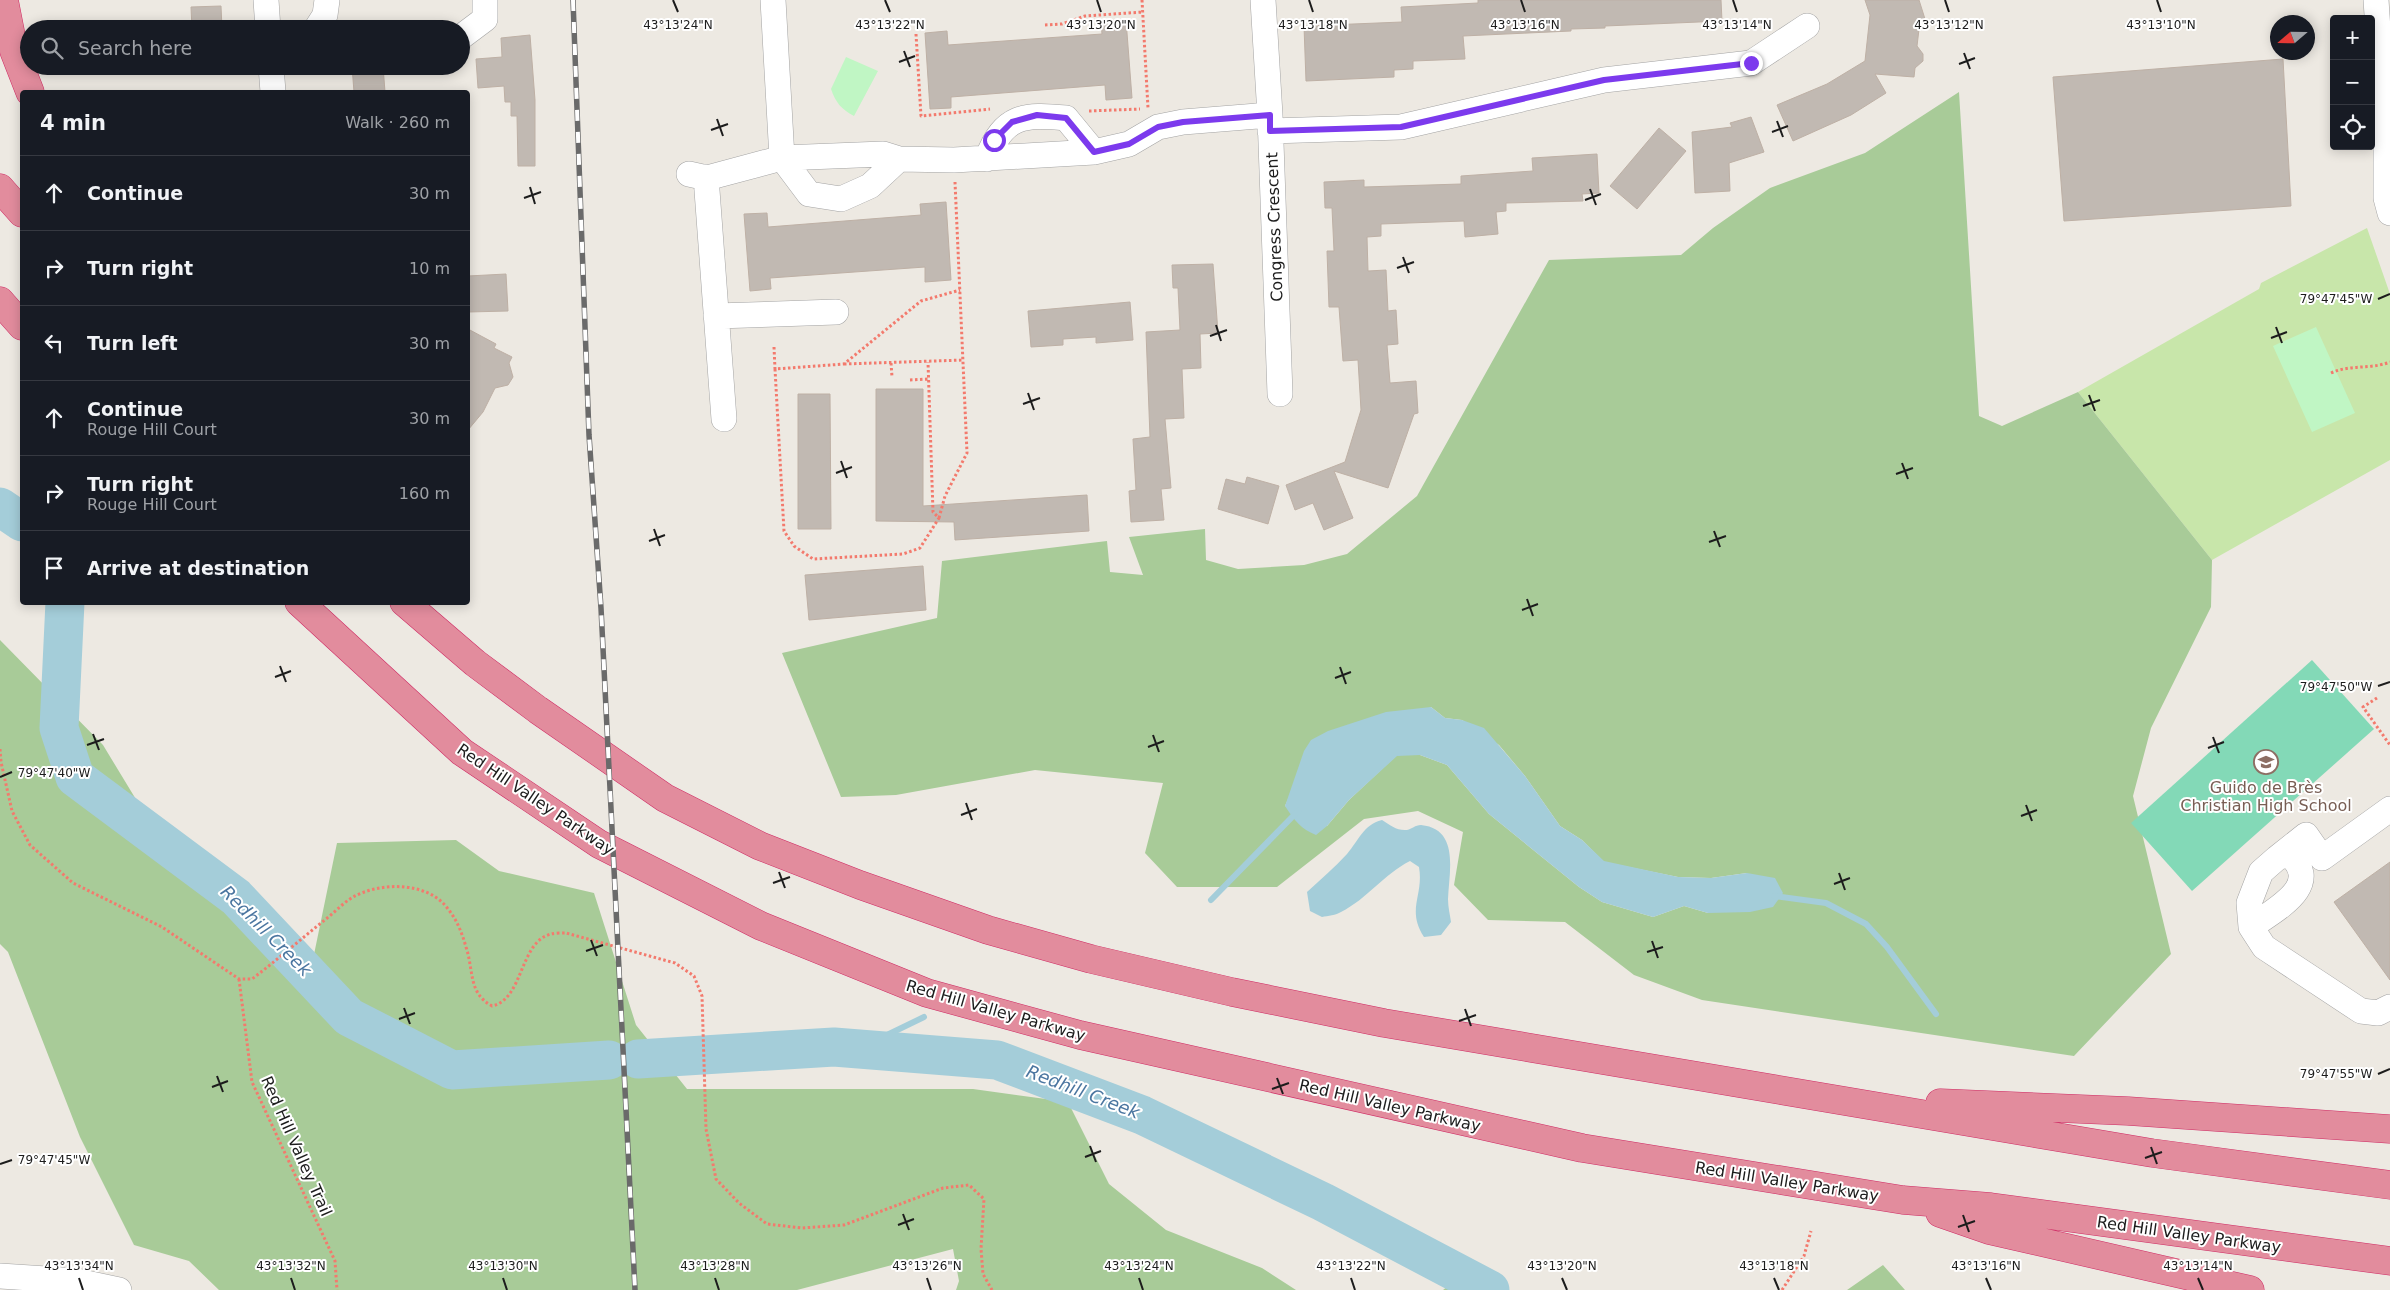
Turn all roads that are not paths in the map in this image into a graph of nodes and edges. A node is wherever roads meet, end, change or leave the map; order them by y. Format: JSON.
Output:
{"nodes":[{"id":1,"x":4,"y":0,"type":"edge"},
{"id":2,"x":266,"y":0,"type":"edge"},
{"id":3,"x":327,"y":0,"type":"edge"},
{"id":4,"x":485,"y":0,"type":"edge"},
{"id":5,"x":773,"y":0,"type":"edge"},
{"id":6,"x":1263,"y":0,"type":"edge"},
{"id":7,"x":2376,"y":0,"type":"edge"},
{"id":8,"x":267,"y":20,"type":"edge"},
{"id":9,"x":322,"y":20,"type":"edge"},
{"id":10,"x":1807,"y":26,"type":"dead end"},
{"id":11,"x":470,"y":30,"type":"edge"},
{"id":12,"x":20,"y":66,"type":"edge"},
{"id":13,"x":23,"y":75,"type":"edge"},
{"id":14,"x":272,"y":75,"type":"edge"},
{"id":15,"x":29,"y":90,"type":"edge"},
{"id":16,"x":273,"y":90,"type":"edge"},
{"id":17,"x":1270,"y":123,"type":"junction"},
{"id":18,"x":1094,"y":152,"type":"junction"},
{"id":19,"x":782,"y":158,"type":"junction"},
{"id":20,"x":899,"y":159,"type":"junction"},
{"id":21,"x":987,"y":159,"type":"junction"},
{"id":22,"x":0,"y":188,"type":"edge"},
{"id":23,"x":20,"y":211,"type":"edge"},
{"id":24,"x":2390,"y":212,"type":"edge"},
{"id":25,"x":0,"y":301,"type":"edge"},
{"id":26,"x":836,"y":312,"type":"dead end"},
{"id":27,"x":716,"y":316,"type":"junction"},
{"id":28,"x":20,"y":324,"type":"edge"},
{"id":29,"x":1280,"y":394,"type":"dead end"},
{"id":30,"x":724,"y":420,"type":"dead end"},
{"id":31,"x":303,"y":605,"type":"edge"},
{"id":32,"x":407,"y":605,"type":"edge"},
{"id":33,"x":2390,"y":809,"type":"edge"},
{"id":34,"x":2278,"y":858,"type":"junction"},
{"id":35,"x":2251,"y":927,"type":"junction"},
{"id":36,"x":2390,"y":1007,"type":"edge"},
{"id":37,"x":1822,"y":1099,"type":"junction"},
{"id":38,"x":2390,"y":1129,"type":"edge"},
{"id":39,"x":2390,"y":1185,"type":"edge"},
{"id":40,"x":1903,"y":1200,"type":"junction"},
{"id":41,"x":2390,"y":1261,"type":"edge"},
{"id":42,"x":0,"y":1276,"type":"edge"},
{"id":43,"x":119,"y":1290,"type":"edge"},
{"id":44,"x":2250,"y":1290,"type":"edge"}],
"edges":[{"from":1,"to":12,"type":"highway"},
{"from":2,"to":8,"type":"street"},
{"from":3,"to":9,"type":"street"},
{"from":4,"to":11,"type":"street"},
{"from":5,"to":19,"type":"street"},
{"from":6,"to":17,"type":"street","name":"Congress Crescent"},
{"from":7,"to":24,"type":"street"},
{"from":10,"to":17,"type":"street"},
{"from":13,"to":15,"type":"highway"},
{"from":14,"to":16,"type":"street"},
{"from":17,"to":18,"type":"street"},
{"from":17,"to":29,"type":"street","name":"Congress Crescent"},
{"from":18,"to":21,"type":"street"},
{"from":18,"to":21,"type":"street"},
{"from":19,"to":20,"type":"street"},
{"from":19,"to":20,"type":"street"},
{"from":19,"to":27,"type":"street"},
{"from":20,"to":21,"type":"street"},
{"from":22,"to":23,"type":"highway"},
{"from":25,"to":28,"type":"highway"},
{"from":26,"to":27,"type":"street"},
{"from":27,"to":30,"type":"street"},
{"from":31,"to":40,"type":"highway","name":"Red Hill Valley Parkway"},
{"from":32,"to":37,"type":"highway"},
{"from":33,"to":34,"type":"street"},
{"from":34,"to":35,"type":"street"},
{"from":34,"to":35,"type":"street"},
{"from":35,"to":36,"type":"street"},
{"from":37,"to":38,"type":"highway"},
{"from":37,"to":39,"type":"highway"},
{"from":40,"to":41,"type":"highway","name":"Red Hill Valley Parkway"},
{"from":40,"to":44,"type":"highway"},
{"from":42,"to":43,"type":"street"}]}
